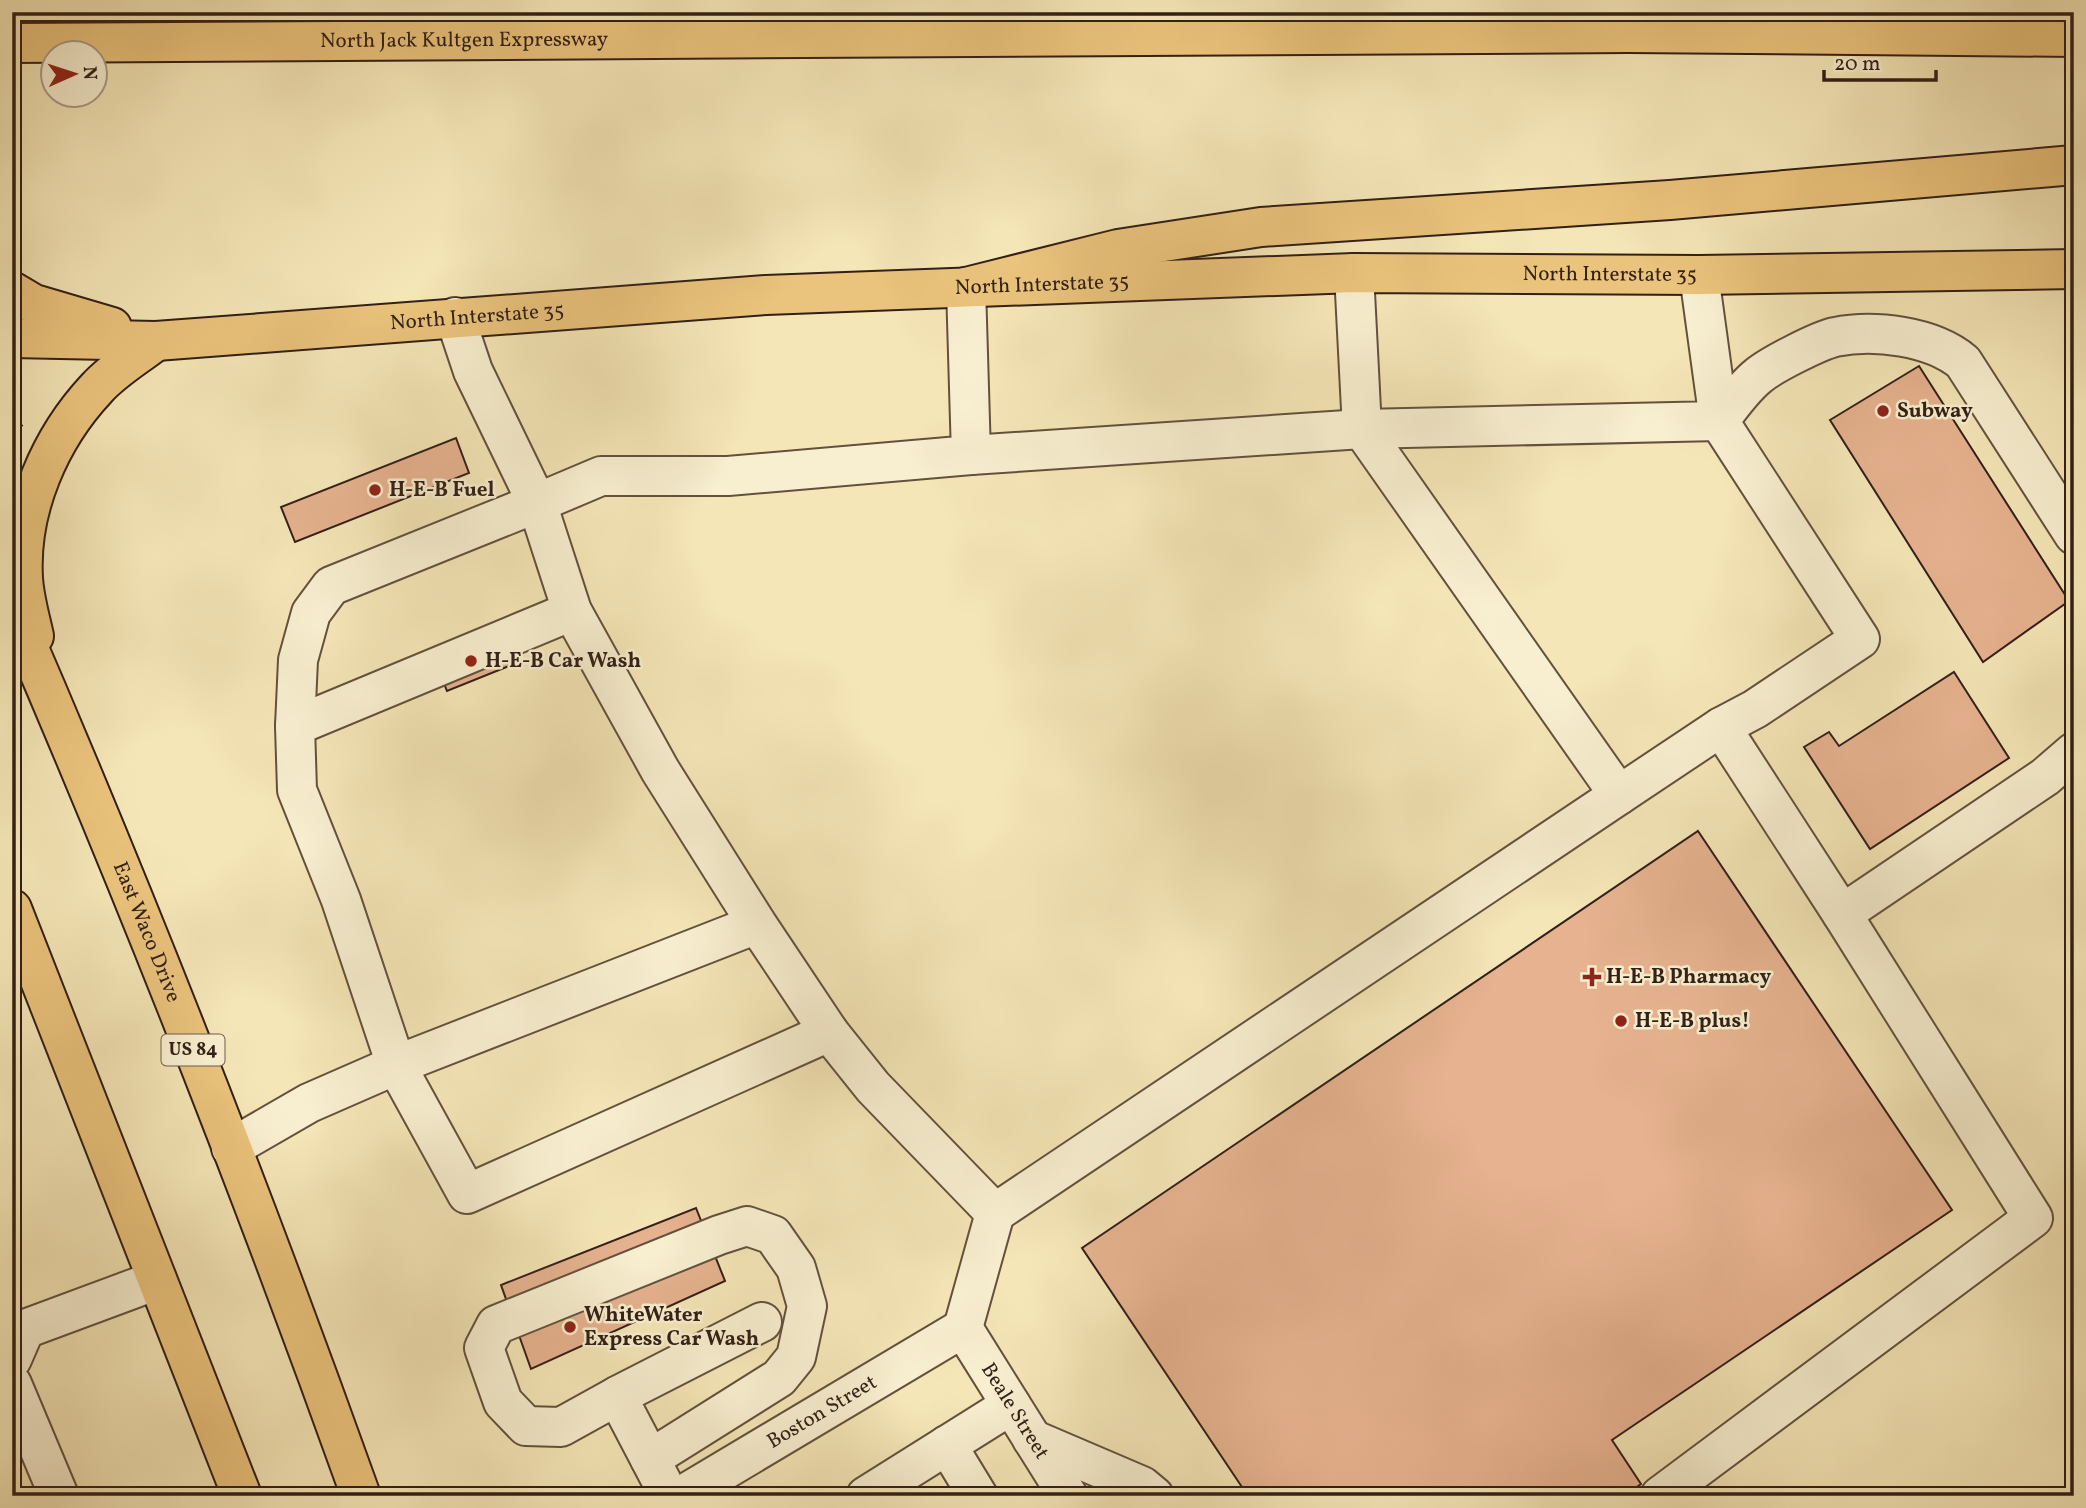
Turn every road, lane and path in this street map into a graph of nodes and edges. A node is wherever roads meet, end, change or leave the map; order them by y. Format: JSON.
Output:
{"nodes":[{"id":1,"x":2074,"y":37,"type":"edge"},
{"id":2,"x":12,"y":43,"type":"edge"},
{"id":3,"x":2074,"y":165,"type":"edge"},
{"id":4,"x":2074,"y":269,"type":"edge"},
{"id":5,"x":1354,"y":273,"type":"junction"},
{"id":6,"x":1699,"y":275,"type":"junction"},
{"id":7,"x":966,"y":287,"type":"junction"},
{"id":8,"x":12,"y":291,"type":"edge"},
{"id":9,"x":455,"y":317,"type":"junction"},
{"id":10,"x":12,"y":338,"type":"edge"},
{"id":11,"x":156,"y":341,"type":"junction"},
{"id":12,"x":1719,"y":421,"type":"junction"},
{"id":13,"x":1362,"y":429,"type":"junction"},
{"id":14,"x":971,"y":454,"type":"junction"},
{"id":15,"x":537,"y":503,"type":"junction"},
{"id":16,"x":2074,"y":535,"type":"edge"},
{"id":17,"x":12,"y":609,"type":"edge"},
{"id":18,"x":572,"y":611,"type":"junction"},
{"id":19,"x":43,"y":680,"type":"junction"},
{"id":20,"x":295,"y":726,"type":"junction"},
{"id":21,"x":1721,"y":727,"type":"junction"},
{"id":22,"x":2074,"y":752,"type":"edge"},
{"id":23,"x":1619,"y":795,"type":"junction"},
{"id":24,"x":12,"y":909,"type":"edge"},
{"id":25,"x":1842,"y":914,"type":"junction"},
{"id":26,"x":757,"y":924,"type":"junction"},
{"id":27,"x":829,"y":1032,"type":"junction"},
{"id":28,"x":396,"y":1065,"type":"junction"},
{"id":29,"x":231,"y":1148,"type":"junction"},
{"id":30,"x":995,"y":1213,"type":"junction"},
{"id":31,"x":157,"y":1280,"type":"junction"},
{"id":32,"x":762,"y":1322,"type":"dead end"},
{"id":33,"x":963,"y":1328,"type":"junction"},
{"id":34,"x":17,"y":1333,"type":"edge"},
{"id":35,"x":12,"y":1384,"type":"edge"},
{"id":36,"x":617,"y":1396,"type":"junction"},
{"id":37,"x":1011,"y":1405,"type":"junction"},
{"id":38,"x":1032,"y":1439,"type":"junction"},
{"id":39,"x":947,"y":1445,"type":"junction"},
{"id":40,"x":650,"y":1459,"type":"junction"},
{"id":41,"x":1066,"y":1495,"type":"edge"},
{"id":42,"x":59,"y":1496,"type":"edge"},
{"id":43,"x":242,"y":1496,"type":"edge"},
{"id":44,"x":361,"y":1496,"type":"edge"},
{"id":45,"x":670,"y":1496,"type":"edge"},
{"id":46,"x":681,"y":1496,"type":"edge"},
{"id":47,"x":866,"y":1496,"type":"edge"},
{"id":48,"x":978,"y":1496,"type":"edge"},
{"id":49,"x":1154,"y":1496,"type":"edge"},
{"id":50,"x":1660,"y":1496,"type":"edge"}],
"edges":[{"from":1,"to":2,"type":"main road","name":"North Jack Kultgen Expressway"},
{"from":3,"to":7,"type":"main road"},
{"from":4,"to":6,"type":"main road","name":"North Interstate 35"},
{"from":5,"to":6,"type":"main road","name":"North Interstate 35"},
{"from":5,"to":7,"type":"main road","name":"North Interstate 35"},
{"from":5,"to":13,"type":"street"},
{"from":6,"to":12,"type":"street"},
{"from":7,"to":9,"type":"main road","name":"North Interstate 35"},
{"from":7,"to":14,"type":"street"},
{"from":8,"to":11,"type":"main road"},
{"from":9,"to":11,"type":"main road","name":"North Interstate 35"},
{"from":9,"to":15,"type":"street"},
{"from":10,"to":11,"type":"main road","name":"North Interstate 35"},
{"from":11,"to":19,"type":"main road"},
{"from":12,"to":13,"type":"street"},
{"from":12,"to":16,"type":"street"},
{"from":12,"to":21,"type":"street"},
{"from":13,"to":14,"type":"street"},
{"from":13,"to":23,"type":"street"},
{"from":14,"to":15,"type":"street"},
{"from":15,"to":18,"type":"street"},
{"from":15,"to":20,"type":"street"},
{"from":17,"to":19,"type":"main road","name":"East Waco Drive","number":"US 84"},
{"from":18,"to":20,"type":"street"},
{"from":18,"to":26,"type":"street"},
{"from":19,"to":29,"type":"main road","name":"East Waco Drive","number":"US 84"},
{"from":20,"to":28,"type":"street"},
{"from":21,"to":23,"type":"street"},
{"from":21,"to":25,"type":"street"},
{"from":22,"to":25,"type":"street"},
{"from":23,"to":30,"type":"street"},
{"from":24,"to":31,"type":"main road"},
{"from":25,"to":50,"type":"street"},
{"from":26,"to":27,"type":"street"},
{"from":26,"to":28,"type":"street"},
{"from":27,"to":28,"type":"street"},
{"from":27,"to":30,"type":"street"},
{"from":28,"to":29,"type":"street"},
{"from":29,"to":44,"type":"main road","name":"East Waco Drive","number":"US 84"},
{"from":30,"to":33,"type":"street"},
{"from":31,"to":34,"type":"street"},
{"from":31,"to":43,"type":"main road"},
{"from":32,"to":36,"type":"street"},
{"from":33,"to":37,"type":"street","name":"Beale Street"},
{"from":33,"to":46,"type":"street","name":"Boston Street"},
{"from":35,"to":42,"type":"street"},
{"from":36,"to":40,"type":"street"},
{"from":36,"to":40,"type":"street"},
{"from":37,"to":38,"type":"street","name":"Beale Street"},
{"from":37,"to":39,"type":"street"},
{"from":38,"to":41,"type":"street","name":"Beale Street"},
{"from":38,"to":49,"type":"street"},
{"from":39,"to":47,"type":"street"},
{"from":39,"to":48,"type":"street"},
{"from":40,"to":45,"type":"street"}]}
